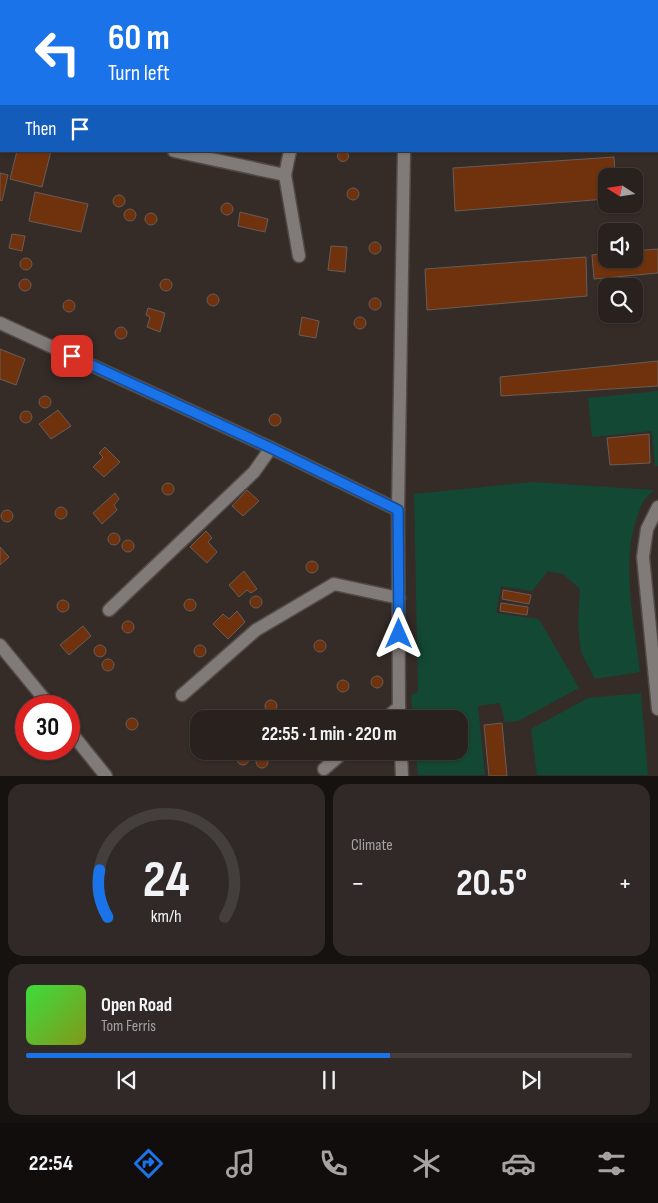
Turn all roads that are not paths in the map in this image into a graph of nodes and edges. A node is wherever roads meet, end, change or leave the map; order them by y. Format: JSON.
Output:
{"nodes":[{"id":1,"x":179,"y":152,"type":"edge"},
{"id":2,"x":290,"y":152,"type":"edge"},
{"id":3,"x":404,"y":152,"type":"edge"},
{"id":4,"x":285,"y":175,"type":"junction"},
{"id":5,"x":300,"y":256,"type":"dead end"},
{"id":6,"x":0,"y":323,"type":"edge"},
{"id":7,"x":271,"y":448,"type":"junction"},
{"id":8,"x":658,"y":507,"type":"edge"},
{"id":9,"x":398,"y":510,"type":"junction"},
{"id":10,"x":398,"y":598,"type":"junction"},
{"id":11,"x":110,"y":610,"type":"dead end"},
{"id":12,"x":0,"y":645,"type":"edge"},
{"id":13,"x":41,"y":695,"type":"edge"},
{"id":14,"x":182,"y":695,"type":"dead end"},
{"id":15,"x":658,"y":709,"type":"edge"},
{"id":16,"x":399,"y":710,"type":"edge"},
{"id":17,"x":80,"y":744,"type":"edge"},
{"id":18,"x":334,"y":760,"type":"edge"},
{"id":19,"x":401,"y":760,"type":"edge"},
{"id":20,"x":324,"y":768,"type":"dead end"},
{"id":21,"x":106,"y":776,"type":"edge"},
{"id":22,"x":402,"y":776,"type":"edge"}],
"edges":[{"from":1,"to":4,"type":"street"},
{"from":2,"to":4,"type":"street"},
{"from":3,"to":9,"type":"street"},
{"from":4,"to":5,"type":"street"},
{"from":6,"to":7,"type":"street"},
{"from":7,"to":9,"type":"street"},
{"from":7,"to":11,"type":"street"},
{"from":8,"to":15,"type":"street"},
{"from":9,"to":10,"type":"street"},
{"from":10,"to":14,"type":"street"},
{"from":10,"to":16,"type":"street"},
{"from":12,"to":13,"type":"street"},
{"from":17,"to":21,"type":"street"},
{"from":18,"to":20,"type":"street"},
{"from":19,"to":22,"type":"street"}]}
